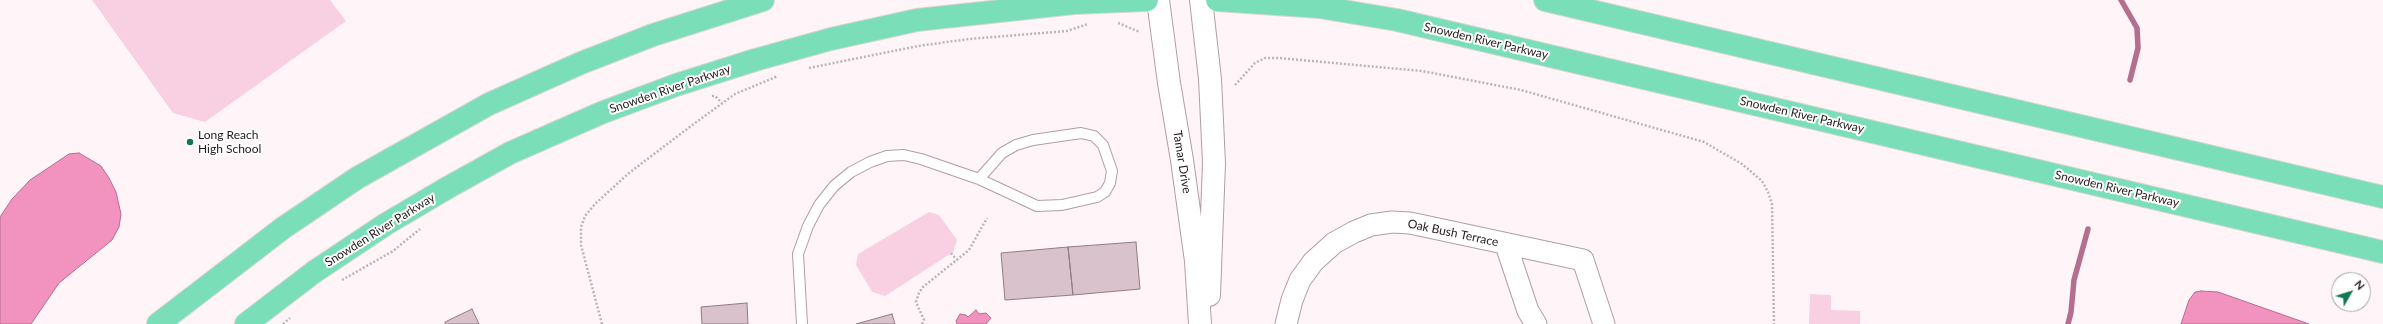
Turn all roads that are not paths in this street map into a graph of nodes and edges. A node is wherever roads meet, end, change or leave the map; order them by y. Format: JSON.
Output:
{"nodes":[{"id":1,"x":763,"y":0,"type":"edge"},
{"id":2,"x":1147,"y":0,"type":"edge"},
{"id":3,"x":1158,"y":0,"type":"edge"},
{"id":4,"x":1201,"y":0,"type":"edge"},
{"id":5,"x":1217,"y":0,"type":"edge"},
{"id":6,"x":1545,"y":0,"type":"edge"},
{"id":7,"x":979,"y":179,"type":"junction"},
{"id":8,"x":2383,"y":197,"type":"edge"},
{"id":9,"x":1506,"y":245,"type":"junction"},
{"id":10,"x":2383,"y":252,"type":"edge"},
{"id":11,"x":158,"y":324,"type":"edge"},
{"id":12,"x":246,"y":324,"type":"edge"},
{"id":13,"x":802,"y":324,"type":"edge"},
{"id":14,"x":1200,"y":324,"type":"edge"},
{"id":15,"x":1207,"y":324,"type":"edge"},
{"id":16,"x":1286,"y":324,"type":"edge"},
{"id":17,"x":1536,"y":324,"type":"edge"},
{"id":18,"x":1604,"y":324,"type":"edge"}],
"edges":[{"from":1,"to":11,"type":"main road"},
{"from":2,"to":12,"type":"main road","name":"Snowden River Parkway"},
{"from":3,"to":14,"type":"street","name":"Tamar Drive"},
{"from":4,"to":15,"type":"street"},
{"from":5,"to":10,"type":"main road","name":"Snowden River Parkway"},
{"from":6,"to":8,"type":"main road"},
{"from":7,"to":7,"type":"lane"},
{"from":7,"to":13,"type":"lane"},
{"from":9,"to":16,"type":"street","name":"Oak Bush Terrace"},
{"from":9,"to":17,"type":"street","name":"Oak Bush Terrace"},
{"from":9,"to":18,"type":"street","name":"Oak Bush Terrace"}]}
